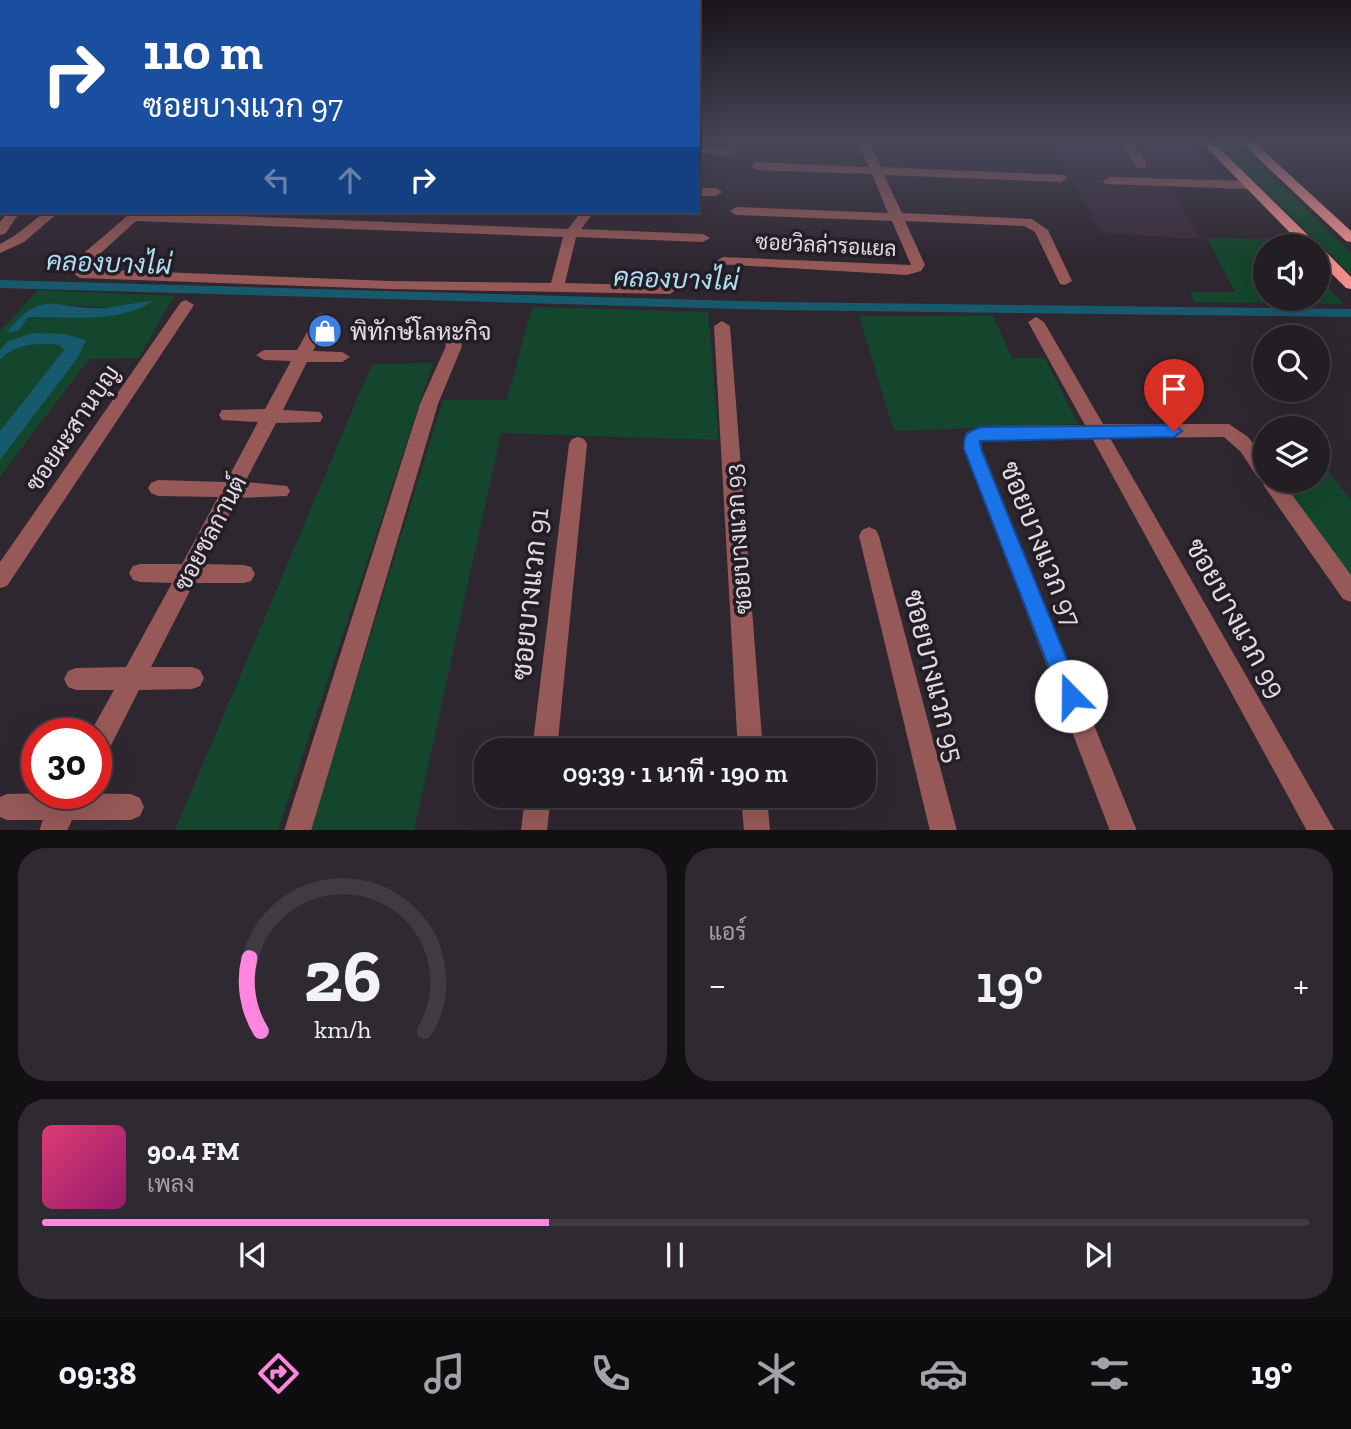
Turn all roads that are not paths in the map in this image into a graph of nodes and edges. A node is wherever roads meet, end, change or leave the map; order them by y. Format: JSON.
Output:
{"nodes":[{"id":1,"x":881,"y":182,"type":"edge"},
{"id":2,"x":1135,"y":182,"type":"edge"},
{"id":3,"x":1246,"y":182,"type":"edge"},
{"id":4,"x":1290,"y":182,"type":"edge"},
{"id":5,"x":1249,"y":185,"type":"junction"},
{"id":6,"x":700,"y":192,"type":"edge"},
{"id":7,"x":716,"y":192,"type":"dead end"},
{"id":8,"x":736,"y":211,"type":"dead end"},
{"id":9,"x":13,"y":214,"type":"edge"},
{"id":10,"x":50,"y":214,"type":"edge"},
{"id":11,"x":136,"y":214,"type":"edge"},
{"id":12,"x":586,"y":214,"type":"edge"},
{"id":13,"x":899,"y":217,"type":"junction"},
{"id":14,"x":0,"y":231,"type":"edge"},
{"id":15,"x":570,"y":234,"type":"junction"},
{"id":16,"x":1299,"y":234,"type":"edge"},
{"id":17,"x":703,"y":238,"type":"dead end"},
{"id":18,"x":1351,"y":238,"type":"edge"},
{"id":19,"x":0,"y":249,"type":"edge"},
{"id":20,"x":723,"y":261,"type":"dead end"},
{"id":21,"x":1330,"y":265,"type":"edge"},
{"id":22,"x":1065,"y":281,"type":"dead end"},
{"id":23,"x":1349,"y":283,"type":"edge"},
{"id":24,"x":557,"y":287,"type":"junction"},
{"id":25,"x":670,"y":289,"type":"dead end"},
{"id":26,"x":186,"y":305,"type":"dead end"},
{"id":27,"x":323,"y":318,"type":"dead end"},
{"id":28,"x":1036,"y":322,"type":"dead end"},
{"id":29,"x":722,"y":326,"type":"dead end"},
{"id":30,"x":393,"y":336,"type":"dead end"},
{"id":31,"x":264,"y":355,"type":"dead end"},
{"id":32,"x":302,"y":355,"type":"junction"},
{"id":33,"x":342,"y":357,"type":"dead end"},
{"id":34,"x":228,"y":415,"type":"dead end"},
{"id":35,"x":271,"y":416,"type":"junction"},
{"id":36,"x":314,"y":417,"type":"dead end"},
{"id":37,"x":1100,"y":433,"type":"junction"},
{"id":38,"x":578,"y":444,"type":"dead end"},
{"id":39,"x":1253,"y":456,"type":"edge"},
{"id":40,"x":158,"y":488,"type":"dead end"},
{"id":41,"x":233,"y":490,"type":"junction"},
{"id":42,"x":280,"y":491,"type":"dead end"},
{"id":43,"x":1280,"y":493,"type":"edge"},
{"id":44,"x":869,"y":536,"type":"dead end"},
{"id":45,"x":140,"y":573,"type":"dead end"},
{"id":46,"x":189,"y":573,"type":"junction"},
{"id":47,"x":244,"y":573,"type":"dead end"},
{"id":48,"x":0,"y":579,"type":"edge"},
{"id":49,"x":1351,"y":592,"type":"edge"},
{"id":50,"x":192,"y":678,"type":"dead end"},
{"id":51,"x":76,"y":679,"type":"dead end"},
{"id":52,"x":133,"y":679,"type":"junction"},
{"id":53,"x":112,"y":718,"type":"edge"},
{"id":54,"x":545,"y":738,"type":"edge"},
{"id":55,"x":750,"y":738,"type":"edge"},
{"id":56,"x":21,"y":805,"type":"edge"},
{"id":57,"x":112,"y":805,"type":"edge"},
{"id":58,"x":7,"y":807,"type":"dead end"},
{"id":59,"x":131,"y":807,"type":"dead end"},
{"id":60,"x":537,"y":808,"type":"edge"},
{"id":61,"x":755,"y":808,"type":"edge"},
{"id":62,"x":64,"y":809,"type":"edge"},
{"id":63,"x":53,"y":830,"type":"edge"},
{"id":64,"x":297,"y":830,"type":"edge"},
{"id":65,"x":534,"y":830,"type":"edge"},
{"id":66,"x":757,"y":830,"type":"edge"},
{"id":67,"x":944,"y":830,"type":"edge"},
{"id":68,"x":1124,"y":830,"type":"edge"},
{"id":69,"x":1321,"y":830,"type":"edge"}],
"edges":[{"from":1,"to":13,"type":"street","name":"ซอยวิลล่ารอแยล"},
{"from":2,"to":5,"type":"street"},
{"from":3,"to":5,"type":"main road"},
{"from":4,"to":18,"type":"main road"},
{"from":5,"to":16,"type":"main road"},
{"from":6,"to":7,"type":"street"},
{"from":8,"to":13,"type":"street"},
{"from":9,"to":14,"type":"street"},
{"from":10,"to":19,"type":"street"},
{"from":11,"to":15,"type":"street"},
{"from":11,"to":24,"type":"street"},
{"from":12,"to":15,"type":"street"},
{"from":13,"to":20,"type":"street","name":"ซอยวิลล่ารอแยล"},
{"from":13,"to":22,"type":"street"},
{"from":15,"to":17,"type":"street"},
{"from":15,"to":24,"type":"street"},
{"from":21,"to":23,"type":"main road"},
{"from":24,"to":25,"type":"street"},
{"from":26,"to":48,"type":"street","name":"ซอยผะสานบุญ"},
{"from":27,"to":32,"type":"street","name":"ซอยชลกานต์"},
{"from":28,"to":37,"type":"street","name":"ซอยบางแวก 99"},
{"from":29,"to":55,"type":"street","name":"ซอยบางแวก 93"},
{"from":30,"to":64,"type":"street"},
{"from":31,"to":32,"type":"street"},
{"from":32,"to":33,"type":"street"},
{"from":32,"to":35,"type":"street","name":"ซอยชลกานต์"},
{"from":34,"to":35,"type":"street"},
{"from":35,"to":36,"type":"street"},
{"from":35,"to":41,"type":"street","name":"ซอยชลกานต์"},
{"from":37,"to":39,"type":"street"},
{"from":37,"to":68,"type":"street","name":"ซอยบางแวก 97"},
{"from":37,"to":69,"type":"street","name":"ซอยบางแวก 99"},
{"from":38,"to":54,"type":"street","name":"ซอยบางแวก 91"},
{"from":40,"to":41,"type":"street"},
{"from":41,"to":42,"type":"street"},
{"from":41,"to":46,"type":"street","name":"ซอยชลกานต์"},
{"from":43,"to":49,"type":"street"},
{"from":44,"to":67,"type":"street","name":"ซอยบางแวก 95"},
{"from":45,"to":46,"type":"street"},
{"from":46,"to":47,"type":"street"},
{"from":46,"to":52,"type":"street","name":"ซอยชลกานต์"},
{"from":50,"to":52,"type":"street"},
{"from":51,"to":52,"type":"street"},
{"from":52,"to":53,"type":"street","name":"ซอยชลกานต์"},
{"from":56,"to":58,"type":"street"},
{"from":57,"to":59,"type":"street"},
{"from":60,"to":65,"type":"street"},
{"from":61,"to":66,"type":"street"},
{"from":62,"to":63,"type":"street"}]}
